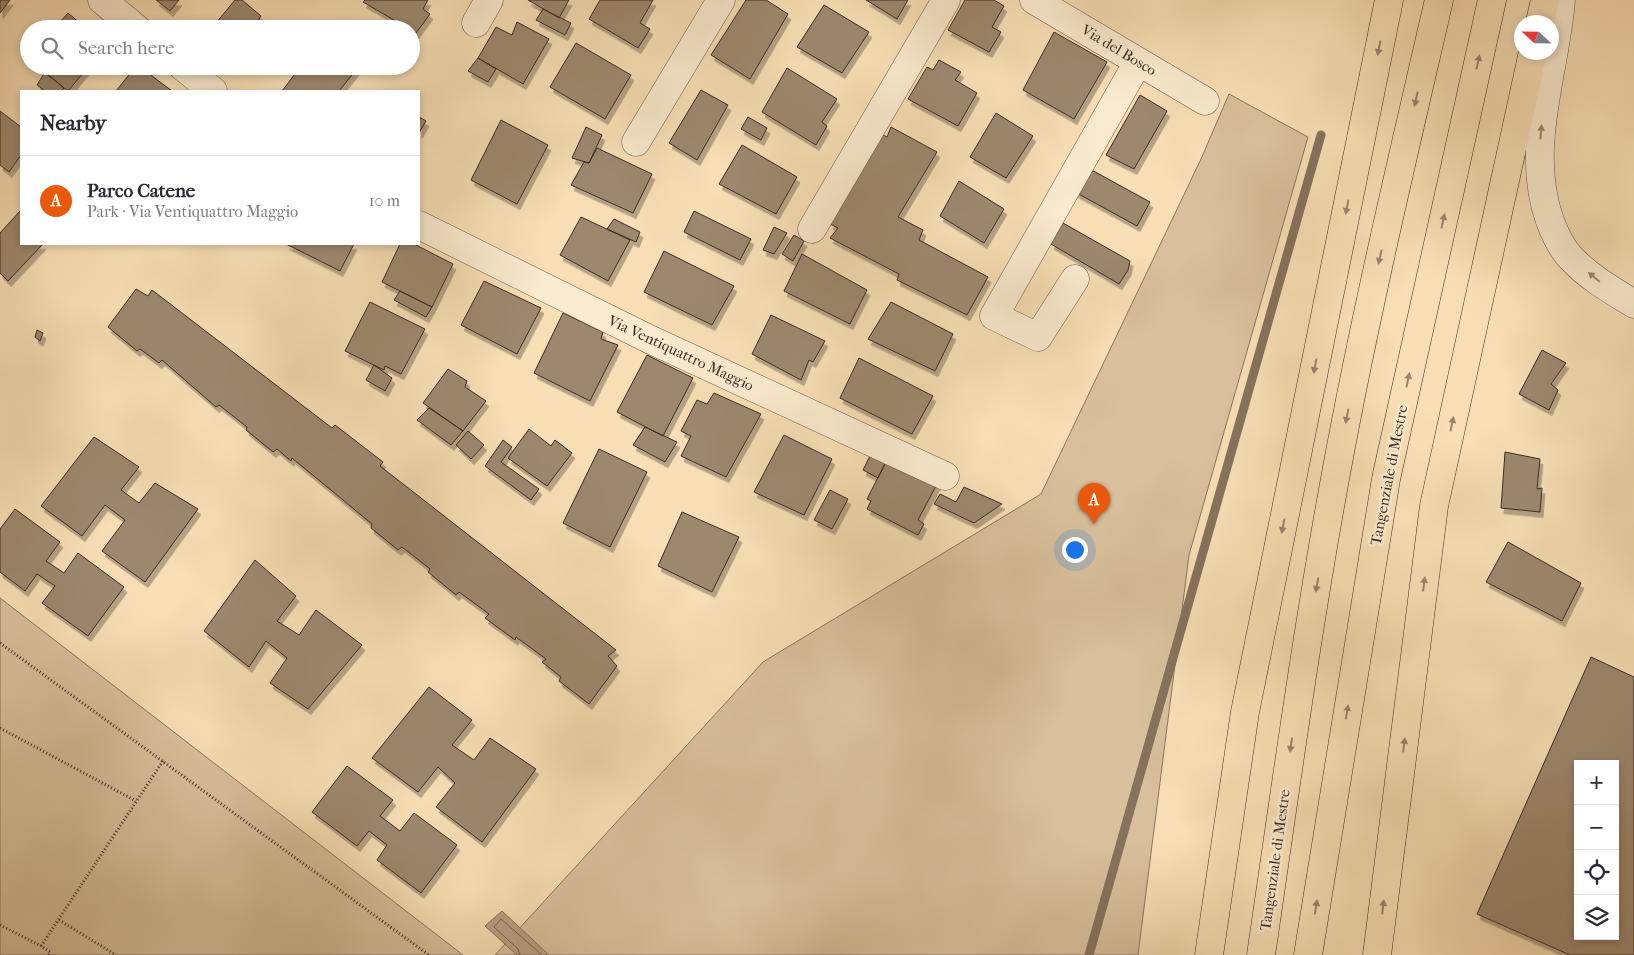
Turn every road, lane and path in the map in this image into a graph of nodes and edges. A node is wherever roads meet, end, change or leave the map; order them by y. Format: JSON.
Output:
{"nodes":[{"id":1,"x":102,"y":0,"type":"edge"},
{"id":2,"x":721,"y":0,"type":"edge"},
{"id":3,"x":946,"y":0,"type":"edge"},
{"id":4,"x":1034,"y":0,"type":"edge"},
{"id":5,"x":1389,"y":0,"type":"edge"},
{"id":6,"x":1438,"y":0,"type":"edge"},
{"id":7,"x":1492,"y":0,"type":"edge"},
{"id":8,"x":1545,"y":0,"type":"edge"},
{"id":9,"x":1561,"y":0,"type":"edge"},
{"id":10,"x":1542,"y":15,"type":"edge"},
{"id":11,"x":126,"y":20,"type":"edge"},
{"id":12,"x":1531,"y":60,"type":"edge"},
{"id":13,"x":1138,"y":62,"type":"junction"},
{"id":14,"x":193,"y":75,"type":"edge"},
{"id":15,"x":212,"y":90,"type":"edge"},
{"id":16,"x":1205,"y":101,"type":"dead end"},
{"id":17,"x":636,"y":142,"type":"dead end"},
{"id":18,"x":420,"y":225,"type":"edge"},
{"id":19,"x":812,"y":229,"type":"dead end"},
{"id":20,"x":1075,"y":279,"type":"dead end"},
{"id":21,"x":1634,"y":304,"type":"edge"},
{"id":22,"x":944,"y":476,"type":"dead end"},
{"id":23,"x":0,"y":643,"type":"edge"},
{"id":24,"x":0,"y":728,"type":"edge"},
{"id":25,"x":163,"y":761,"type":"junction"},
{"id":26,"x":136,"y":801,"type":"junction"},
{"id":27,"x":59,"y":920,"type":"junction"},
{"id":28,"x":0,"y":925,"type":"edge"},
{"id":29,"x":41,"y":946,"type":"junction"},
{"id":30,"x":49,"y":955,"type":"edge"},
{"id":31,"x":116,"y":955,"type":"edge"},
{"id":32,"x":428,"y":955,"type":"edge"},
{"id":33,"x":1209,"y":955,"type":"edge"},
{"id":34,"x":1261,"y":955,"type":"edge"},
{"id":35,"x":1308,"y":955,"type":"edge"},
{"id":36,"x":1377,"y":955,"type":"edge"}],
"edges":[{"from":1,"to":11,"type":"street"},
{"from":2,"to":17,"type":"street"},
{"from":3,"to":19,"type":"street"},
{"from":4,"to":13,"type":"street","name":"Via del Bosco"},
{"from":5,"to":33,"type":"highway","one_way":true},
{"from":6,"to":34,"type":"highway","name":"Tangenziale di Mestre","one_way":true},
{"from":35,"to":7,"type":"highway","name":"Tangenziale di Mestre","one_way":true},
{"from":8,"to":10,"type":"highway"},
{"from":21,"to":9,"type":"street","one_way":true},
{"from":36,"to":12,"type":"highway","one_way":true},
{"from":13,"to":16,"type":"street","name":"Via del Bosco"},
{"from":13,"to":20,"type":"street"},
{"from":14,"to":15,"type":"street"},
{"from":18,"to":22,"type":"street","name":"Via Ventiquattro Maggio"},
{"from":23,"to":25,"type":"path"},
{"from":24,"to":26,"type":"path"},
{"from":25,"to":26,"type":"path"},
{"from":25,"to":32,"type":"path"},
{"from":26,"to":27,"type":"path"},
{"from":27,"to":29,"type":"path"},
{"from":27,"to":31,"type":"path"},
{"from":28,"to":29,"type":"path"},
{"from":29,"to":30,"type":"path"}]}
